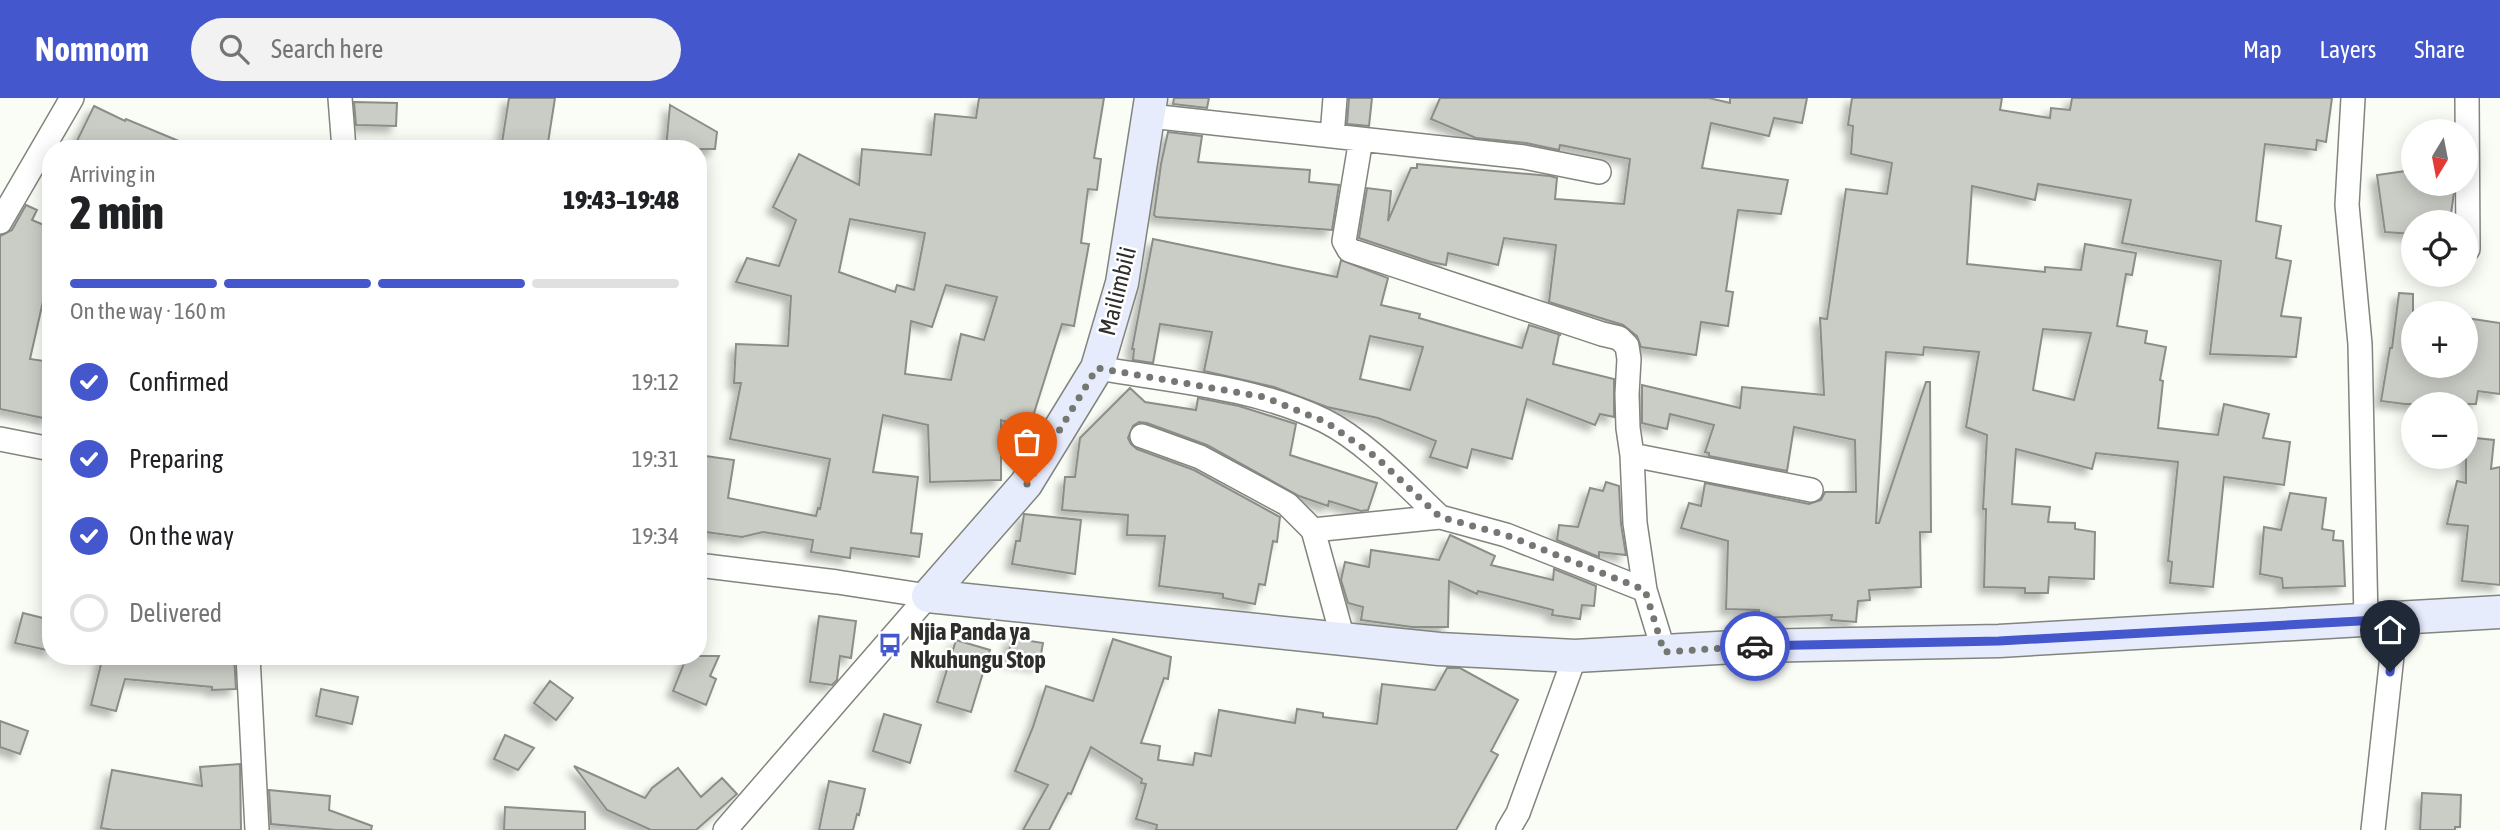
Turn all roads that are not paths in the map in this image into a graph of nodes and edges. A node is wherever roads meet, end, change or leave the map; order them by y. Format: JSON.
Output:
{"nodes":[{"id":1,"x":72,"y":98,"type":"edge"},
{"id":2,"x":340,"y":98,"type":"edge"},
{"id":3,"x":1335,"y":98,"type":"edge"},
{"id":4,"x":2353,"y":98,"type":"edge"},
{"id":5,"x":2467,"y":98,"type":"edge"},
{"id":6,"x":1151,"y":107,"type":"edge"},
{"id":7,"x":1332,"y":136,"type":"junction"},
{"id":8,"x":1361,"y":139,"type":"junction"},
{"id":9,"x":48,"y":140,"type":"edge"},
{"id":10,"x":343,"y":140,"type":"edge"},
{"id":11,"x":42,"y":150,"type":"edge"},
{"id":12,"x":1599,"y":172,"type":"dead end"},
{"id":13,"x":2468,"y":210,"type":"edge"},
{"id":14,"x":0,"y":222,"type":"edge"},
{"id":15,"x":1097,"y":368,"type":"junction"},
{"id":16,"x":1142,"y":436,"type":"dead end"},
{"id":17,"x":0,"y":439,"type":"edge"},
{"id":18,"x":42,"y":447,"type":"edge"},
{"id":19,"x":1632,"y":455,"type":"junction"},
{"id":20,"x":1811,"y":490,"type":"dead end"},
{"id":21,"x":1440,"y":517,"type":"junction"},
{"id":22,"x":1313,"y":530,"type":"junction"},
{"id":23,"x":707,"y":566,"type":"edge"},
{"id":24,"x":1645,"y":590,"type":"junction"},
{"id":25,"x":928,"y":596,"type":"junction"},
{"id":26,"x":2500,"y":612,"type":"edge"},
{"id":27,"x":2381,"y":620,"type":"junction"},
{"id":28,"x":1343,"y":639,"type":"junction"},
{"id":29,"x":1664,"y":652,"type":"junction"},
{"id":30,"x":1575,"y":656,"type":"junction"},
{"id":31,"x":248,"y":665,"type":"edge"},
{"id":32,"x":257,"y":830,"type":"edge"},
{"id":33,"x":725,"y":830,"type":"edge"},
{"id":34,"x":1508,"y":830,"type":"edge"},
{"id":35,"x":2373,"y":830,"type":"edge"}],
"edges":[{"from":1,"to":9,"type":"street"},
{"from":2,"to":10,"type":"street"},
{"from":3,"to":7,"type":"street"},
{"from":4,"to":27,"type":"street"},
{"from":5,"to":13,"type":"street"},
{"from":6,"to":7,"type":"street"},
{"from":6,"to":15,"type":"street","name":"Mailimbili"},
{"from":7,"to":8,"type":"street"},
{"from":8,"to":12,"type":"street"},
{"from":8,"to":19,"type":"street"},
{"from":11,"to":14,"type":"street"},
{"from":15,"to":21,"type":"street"},
{"from":15,"to":25,"type":"street","name":"Mailimbili"},
{"from":16,"to":22,"type":"street"},
{"from":17,"to":18,"type":"street"},
{"from":19,"to":20,"type":"street"},
{"from":19,"to":24,"type":"street"},
{"from":21,"to":22,"type":"street"},
{"from":21,"to":24,"type":"street"},
{"from":22,"to":28,"type":"street"},
{"from":23,"to":25,"type":"street"},
{"from":24,"to":29,"type":"street"},
{"from":25,"to":28,"type":"street"},
{"from":25,"to":33,"type":"street"},
{"from":26,"to":27,"type":"street"},
{"from":27,"to":29,"type":"street"},
{"from":27,"to":35,"type":"street"},
{"from":28,"to":30,"type":"street"},
{"from":29,"to":30,"type":"street"},
{"from":30,"to":34,"type":"street"},
{"from":31,"to":32,"type":"street"}]}
